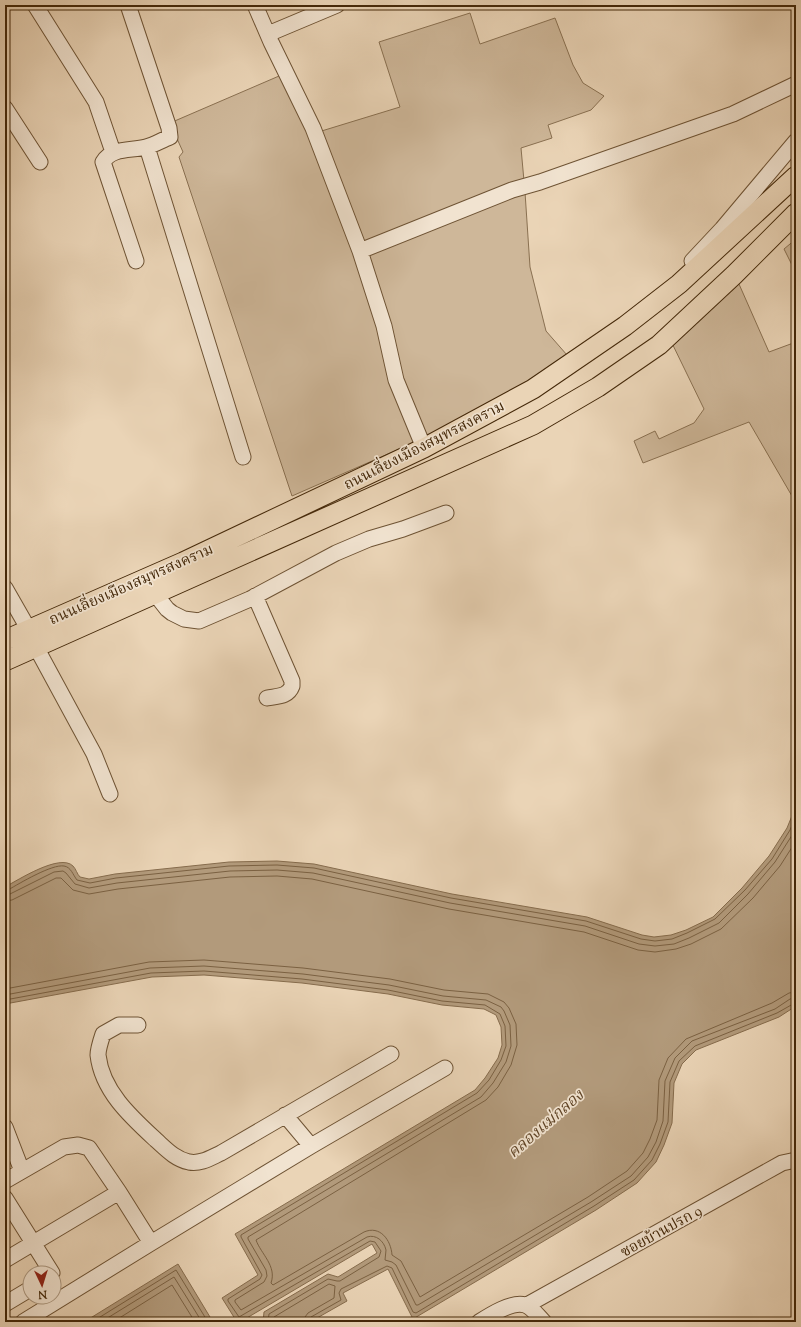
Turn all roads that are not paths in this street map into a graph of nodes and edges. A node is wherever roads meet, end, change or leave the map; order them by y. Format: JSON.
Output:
{"nodes":[{"id":1,"x":35,"y":5,"type":"edge"},
{"id":2,"x":128,"y":5,"type":"edge"},
{"id":3,"x":255,"y":5,"type":"edge"},
{"id":4,"x":337,"y":5,"type":"edge"},
{"id":5,"x":268,"y":34,"type":"junction"},
{"id":6,"x":796,"y":84,"type":"edge"},
{"id":7,"x":5,"y":108,"type":"edge"},
{"id":8,"x":796,"y":141,"type":"edge"},
{"id":9,"x":147,"y":147,"type":"junction"},
{"id":10,"x":113,"y":152,"type":"junction"},
{"id":11,"x":40,"y":162,"type":"dead end"},
{"id":12,"x":796,"y":176,"type":"edge"},
{"id":13,"x":796,"y":213,"type":"edge"},
{"id":14,"x":360,"y":251,"type":"junction"},
{"id":15,"x":136,"y":261,"type":"dead end"},
{"id":16,"x":625,"y":326,"type":"junction"},
{"id":17,"x":424,"y":448,"type":"junction"},
{"id":18,"x":243,"y":457,"type":"dead end"},
{"id":19,"x":446,"y":513,"type":"dead end"},
{"id":20,"x":5,"y":588,"type":"edge"},
{"id":21,"x":156,"y":594,"type":"junction"},
{"id":22,"x":255,"y":596,"type":"junction"},
{"id":23,"x":32,"y":638,"type":"junction"},
{"id":24,"x":5,"y":640,"type":"edge"},
{"id":25,"x":5,"y":661,"type":"edge"},
{"id":26,"x":268,"y":698,"type":"dead end"},
{"id":27,"x":110,"y":794,"type":"dead end"},
{"id":28,"x":138,"y":1025,"type":"dead end"},
{"id":29,"x":391,"y":1054,"type":"dead end"},
{"id":30,"x":445,"y":1068,"type":"dead end"},
{"id":31,"x":285,"y":1114,"type":"junction"},
{"id":32,"x":5,"y":1127,"type":"edge"},
{"id":33,"x":311,"y":1146,"type":"junction"},
{"id":34,"x":796,"y":1160,"type":"edge"},
{"id":35,"x":22,"y":1171,"type":"junction"},
{"id":36,"x":5,"y":1181,"type":"edge"},
{"id":37,"x":119,"y":1192,"type":"junction"},
{"id":38,"x":5,"y":1198,"type":"edge"},
{"id":39,"x":34,"y":1243,"type":"junction"},
{"id":40,"x":151,"y":1243,"type":"junction"},
{"id":41,"x":5,"y":1260,"type":"edge"},
{"id":42,"x":47,"y":1265,"type":"edge"},
{"id":43,"x":62,"y":1290,"type":"edge"},
{"id":44,"x":22,"y":1294,"type":"edge"},
{"id":45,"x":66,"y":1296,"type":"junction"},
{"id":46,"x":5,"y":1304,"type":"edge"},
{"id":47,"x":527,"y":1305,"type":"junction"},
{"id":48,"x":23,"y":1322,"type":"edge"},
{"id":49,"x":479,"y":1322,"type":"edge"},
{"id":50,"x":544,"y":1322,"type":"edge"}],
"edges":[{"from":1,"to":10,"type":"street"},
{"from":2,"to":9,"type":"street"},
{"from":3,"to":5,"type":"street"},
{"from":4,"to":5,"type":"street"},
{"from":5,"to":14,"type":"street"},
{"from":6,"to":14,"type":"street"},
{"from":7,"to":11,"type":"street"},
{"from":8,"to":16,"type":"street"},
{"from":9,"to":10,"type":"street"},
{"from":9,"to":18,"type":"street"},
{"from":10,"to":15,"type":"street"},
{"from":12,"to":16,"type":"main road","name":"ถนนเลี่ยงเมืองสมุทรสงคราม"},
{"from":13,"to":21,"type":"main road","name":"ถนนเลี่ยงเมืองสมุทรสงคราม"},
{"from":14,"to":17,"type":"street"},
{"from":16,"to":17,"type":"main road","name":"ถนนเลี่ยงเมืองสมุทรสงคราม"},
{"from":17,"to":23,"type":"main road","name":"ถนนเลี่ยงเมืองสมุทรสงคราม"},
{"from":19,"to":22,"type":"street"},
{"from":20,"to":23,"type":"street"},
{"from":21,"to":22,"type":"street"},
{"from":21,"to":23,"type":"main road","name":"ถนนเลี่ยงเมืองสมุทรสงคราม"},
{"from":22,"to":26,"type":"street"},
{"from":23,"to":24,"type":"main road","name":"ถนนเลี่ยงเมืองสมุทรสงคราม"},
{"from":23,"to":25,"type":"main road","name":"ถนนเลี่ยงเมืองสมุทรสงคราม"},
{"from":23,"to":27,"type":"street"},
{"from":28,"to":31,"type":"street"},
{"from":29,"to":31,"type":"street"},
{"from":30,"to":33,"type":"street"},
{"from":31,"to":33,"type":"street"},
{"from":32,"to":35,"type":"street"},
{"from":33,"to":40,"type":"street"},
{"from":34,"to":47,"type":"street","name":"ซอยบ้านปรก 9"},
{"from":35,"to":36,"type":"street"},
{"from":35,"to":37,"type":"street"},
{"from":37,"to":39,"type":"street"},
{"from":37,"to":40,"type":"street"},
{"from":38,"to":39,"type":"street"},
{"from":39,"to":41,"type":"street"},
{"from":39,"to":42,"type":"street"},
{"from":40,"to":45,"type":"street"},
{"from":43,"to":45,"type":"street"},
{"from":44,"to":46,"type":"street"},
{"from":45,"to":48,"type":"street"},
{"from":47,"to":49,"type":"street"},
{"from":47,"to":50,"type":"street"}]}
